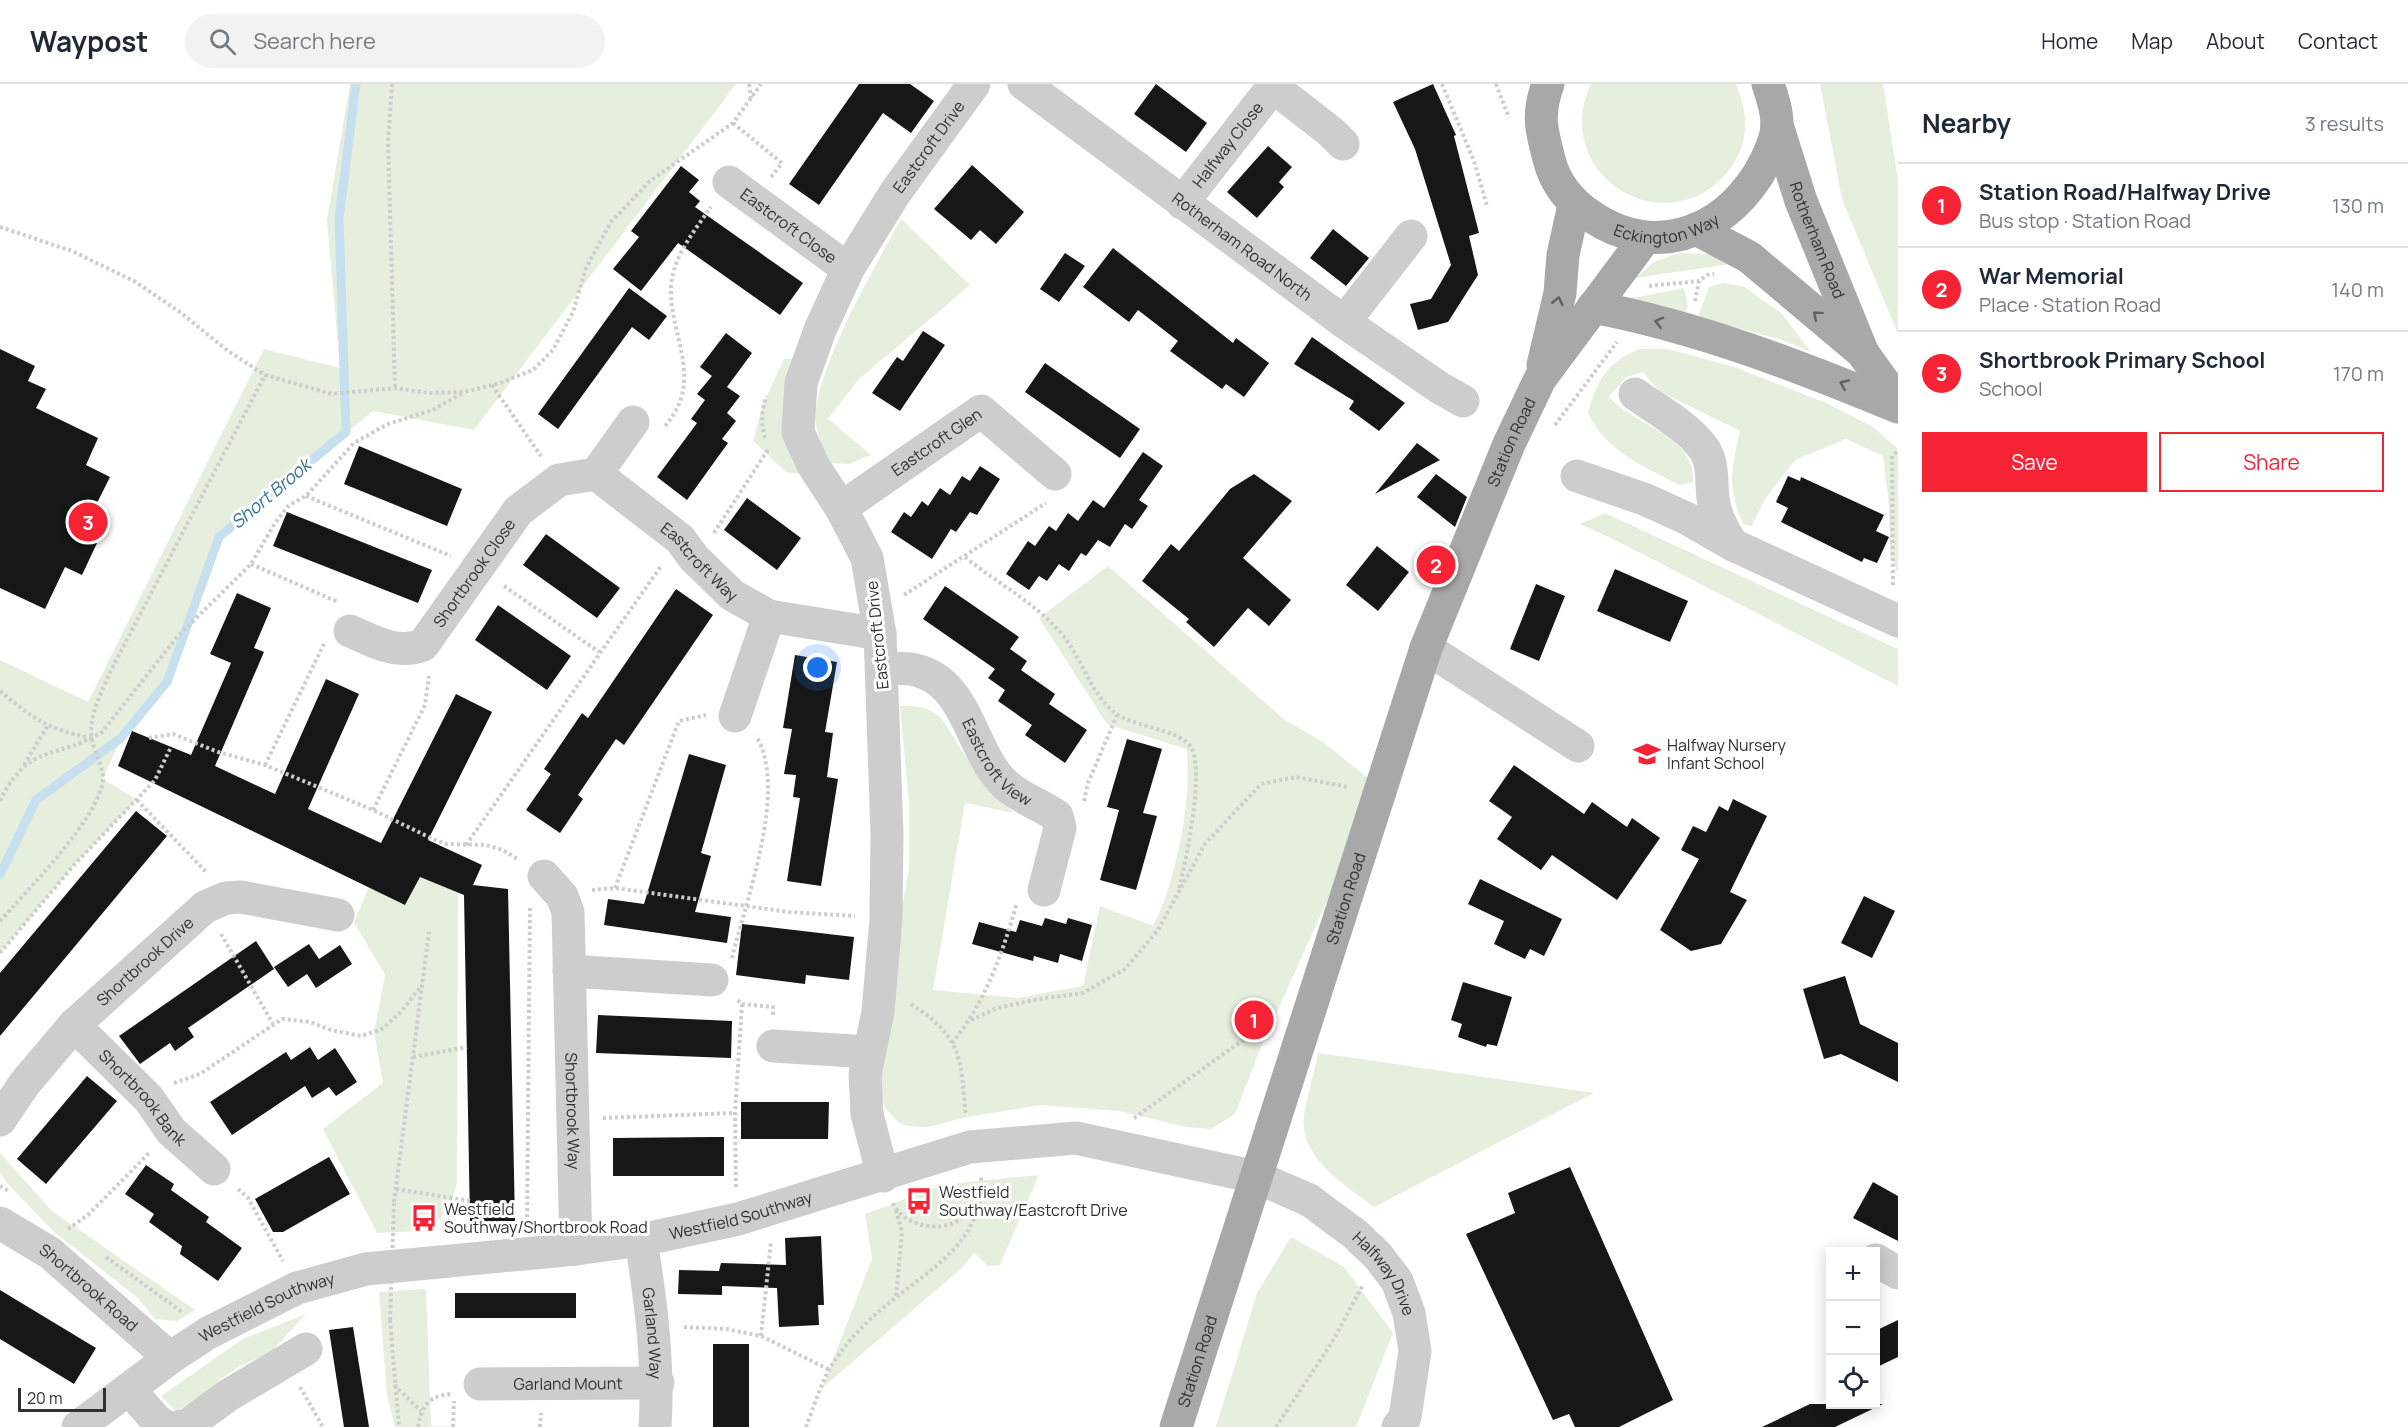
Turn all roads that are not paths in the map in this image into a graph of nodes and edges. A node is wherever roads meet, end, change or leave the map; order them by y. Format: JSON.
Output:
{"nodes":[{"id":1,"x":974,"y":84,"type":"edge"},
{"id":2,"x":1024,"y":84,"type":"edge"},
{"id":3,"x":1768,"y":84,"type":"edge"},
{"id":4,"x":1274,"y":85,"type":"edge"},
{"id":5,"x":1540,"y":90,"type":"edge"},
{"id":6,"x":1777,"y":125,"type":"junction"},
{"id":7,"x":1343,"y":144,"type":"dead end"},
{"id":8,"x":741,"y":191,"type":"road end"},
{"id":9,"x":1182,"y":203,"type":"junction"},
{"id":10,"x":1574,"y":205,"type":"junction"},
{"id":11,"x":1696,"y":229,"type":"junction"},
{"id":12,"x":1411,"y":236,"type":"dead end"},
{"id":13,"x":1645,"y":238,"type":"junction"},
{"id":14,"x":848,"y":269,"type":"junction"},
{"id":15,"x":1593,"y":307,"type":"junction"},
{"id":16,"x":1344,"y":322,"type":"junction"},
{"id":17,"x":1862,"y":352,"type":"junction"},
{"id":18,"x":1539,"y":379,"type":"junction"},
{"id":19,"x":1635,"y":394,"type":"dead end"},
{"id":20,"x":1463,"y":401,"type":"dead end"},
{"id":21,"x":1898,"y":402,"type":"edge"},
{"id":22,"x":1898,"y":407,"type":"edge"},
{"id":23,"x":633,"y":422,"type":"road end"},
{"id":24,"x":596,"y":474,"type":"junction"},
{"id":25,"x":1055,"y":474,"type":"road end"},
{"id":26,"x":1577,"y":476,"type":"dead end"},
{"id":27,"x":841,"y":508,"type":"junction"},
{"id":28,"x":1733,"y":545,"type":"junction"},
{"id":29,"x":770,"y":616,"type":"junction"},
{"id":30,"x":1895,"y":620,"type":"edge"},
{"id":31,"x":879,"y":623,"type":"junction"},
{"id":32,"x":350,"y":631,"type":"road end"},
{"id":33,"x":1426,"y":648,"type":"junction"},
{"id":34,"x":883,"y":669,"type":"junction"},
{"id":35,"x":735,"y":716,"type":"road end"},
{"id":36,"x":1578,"y":746,"type":"dead end"},
{"id":37,"x":1044,"y":890,"type":"road end"},
{"id":38,"x":545,"y":892,"type":"road end"},
{"id":39,"x":338,"y":915,"type":"dead end"},
{"id":40,"x":569,"y":971,"type":"junction"},
{"id":41,"x":712,"y":980,"type":"road end"},
{"id":42,"x":74,"y":1025,"type":"junction"},
{"id":43,"x":773,"y":1046,"type":"dead end"},
{"id":44,"x":869,"y":1052,"type":"junction"},
{"id":45,"x":0,"y":1120,"type":"edge"},
{"id":46,"x":214,"y":1169,"type":"road end"},
{"id":47,"x":883,"y":1176,"type":"junction"},
{"id":48,"x":1256,"y":1177,"type":"junction"},
{"id":49,"x":6,"y":1235,"type":"edge"},
{"id":50,"x":641,"y":1240,"type":"junction"},
{"id":51,"x":576,"y":1250,"type":"junction"},
{"id":52,"x":1880,"y":1263,"type":"edge"},
{"id":53,"x":1898,"y":1273,"type":"edge"},
{"id":54,"x":295,"y":1354,"type":"road end"},
{"id":55,"x":170,"y":1358,"type":"junction"},
{"id":56,"x":658,"y":1383,"type":"junction"},
{"id":57,"x":480,"y":1384,"type":"dead end"},
{"id":58,"x":129,"y":1389,"type":"junction"},
{"id":59,"x":78,"y":1427,"type":"edge"},
{"id":60,"x":167,"y":1427,"type":"edge"},
{"id":61,"x":177,"y":1427,"type":"edge"},
{"id":62,"x":655,"y":1427,"type":"edge"},
{"id":63,"x":1176,"y":1427,"type":"edge"},
{"id":64,"x":1398,"y":1427,"type":"edge"}],
"edges":[{"from":1,"to":14,"type":"street","name":"Eastcroft Drive"},
{"from":2,"to":9,"type":"street","name":"Rotherham Road North"},
{"from":3,"to":6,"type":"main road","name":"Eckington Way"},
{"from":4,"to":7,"type":"street","name":"Halfway Close"},
{"from":4,"to":9,"type":"street","name":"Halfway Close"},
{"from":5,"to":10,"type":"main road","name":"Eckington Way"},
{"from":6,"to":11,"type":"main road","name":"Eckington Way"},
{"from":6,"to":17,"type":"main road","name":"Rotherham Road"},
{"from":8,"to":14,"type":"street","name":"Eastcroft Close"},
{"from":9,"to":16,"type":"street","name":"Rotherham Road North"},
{"from":10,"to":13,"type":"main road","name":"Eckington Way"},
{"from":18,"to":10,"type":"main road","name":"Station Road","one_way":true},
{"from":11,"to":13,"type":"main road","name":"Eckington Way"},
{"from":17,"to":11,"type":"main road","name":"Rotherham Road","one_way":true},
{"from":12,"to":16,"type":"street"},
{"from":13,"to":15,"type":"main road","name":"Station Road"},
{"from":14,"to":27,"type":"street","name":"Eastcroft Drive"},
{"from":15,"to":18,"type":"main road","name":"Station Road"},
{"from":22,"to":15,"type":"main road","one_way":true},
{"from":16,"to":20,"type":"street","name":"Rotherham Road North"},
{"from":17,"to":21,"type":"main road","name":"Rotherham Road"},
{"from":18,"to":33,"type":"main road","name":"Station Road"},
{"from":19,"to":28,"type":"street"},
{"from":23,"to":24,"type":"street"},
{"from":24,"to":29,"type":"street","name":"Eastcroft Way"},
{"from":24,"to":32,"type":"street","name":"Shortbrook Close"},
{"from":25,"to":27,"type":"street","name":"Eastcroft Glen"},
{"from":26,"to":28,"type":"street"},
{"from":27,"to":31,"type":"street","name":"Eastcroft Drive"},
{"from":28,"to":30,"type":"street"},
{"from":29,"to":31,"type":"street","name":"Eastcroft Way"},
{"from":29,"to":35,"type":"street"},
{"from":31,"to":34,"type":"street","name":"Eastcroft Drive"},
{"from":33,"to":36,"type":"street"},
{"from":33,"to":48,"type":"main road","name":"Station Road"},
{"from":34,"to":37,"type":"street","name":"Eastcroft View"},
{"from":34,"to":44,"type":"street","name":"Eastcroft Drive"},
{"from":38,"to":40,"type":"street","name":"Shortbrook Way"},
{"from":39,"to":42,"type":"street","name":"Shortbrook Drive"},
{"from":40,"to":41,"type":"street"},
{"from":40,"to":51,"type":"street","name":"Shortbrook Way"},
{"from":42,"to":45,"type":"street","name":"Shortbrook Drive"},
{"from":42,"to":46,"type":"street","name":"Shortbrook Bank"},
{"from":43,"to":44,"type":"street"},
{"from":44,"to":47,"type":"street","name":"Eastcroft Drive"},
{"from":47,"to":48,"type":"street","name":"Westfield Southway"},
{"from":47,"to":50,"type":"street","name":"Westfield Southway"},
{"from":48,"to":63,"type":"main road","name":"Station Road"},
{"from":48,"to":64,"type":"street","name":"Halfway Drive"},
{"from":49,"to":55,"type":"street","name":"Shortbrook Road"},
{"from":50,"to":51,"type":"street","name":"Westfield Southway"},
{"from":50,"to":56,"type":"street","name":"Garland Way"},
{"from":51,"to":55,"type":"street","name":"Westfield Southway"},
{"from":52,"to":53,"type":"street"},
{"from":54,"to":61,"type":"street"},
{"from":55,"to":58,"type":"street","name":"Westfield Southway"},
{"from":56,"to":57,"type":"street","name":"Garland Mount"},
{"from":56,"to":62,"type":"street","name":"Garland Way"},
{"from":58,"to":59,"type":"street","name":"Westfield Southway"},
{"from":58,"to":60,"type":"street"}]}
